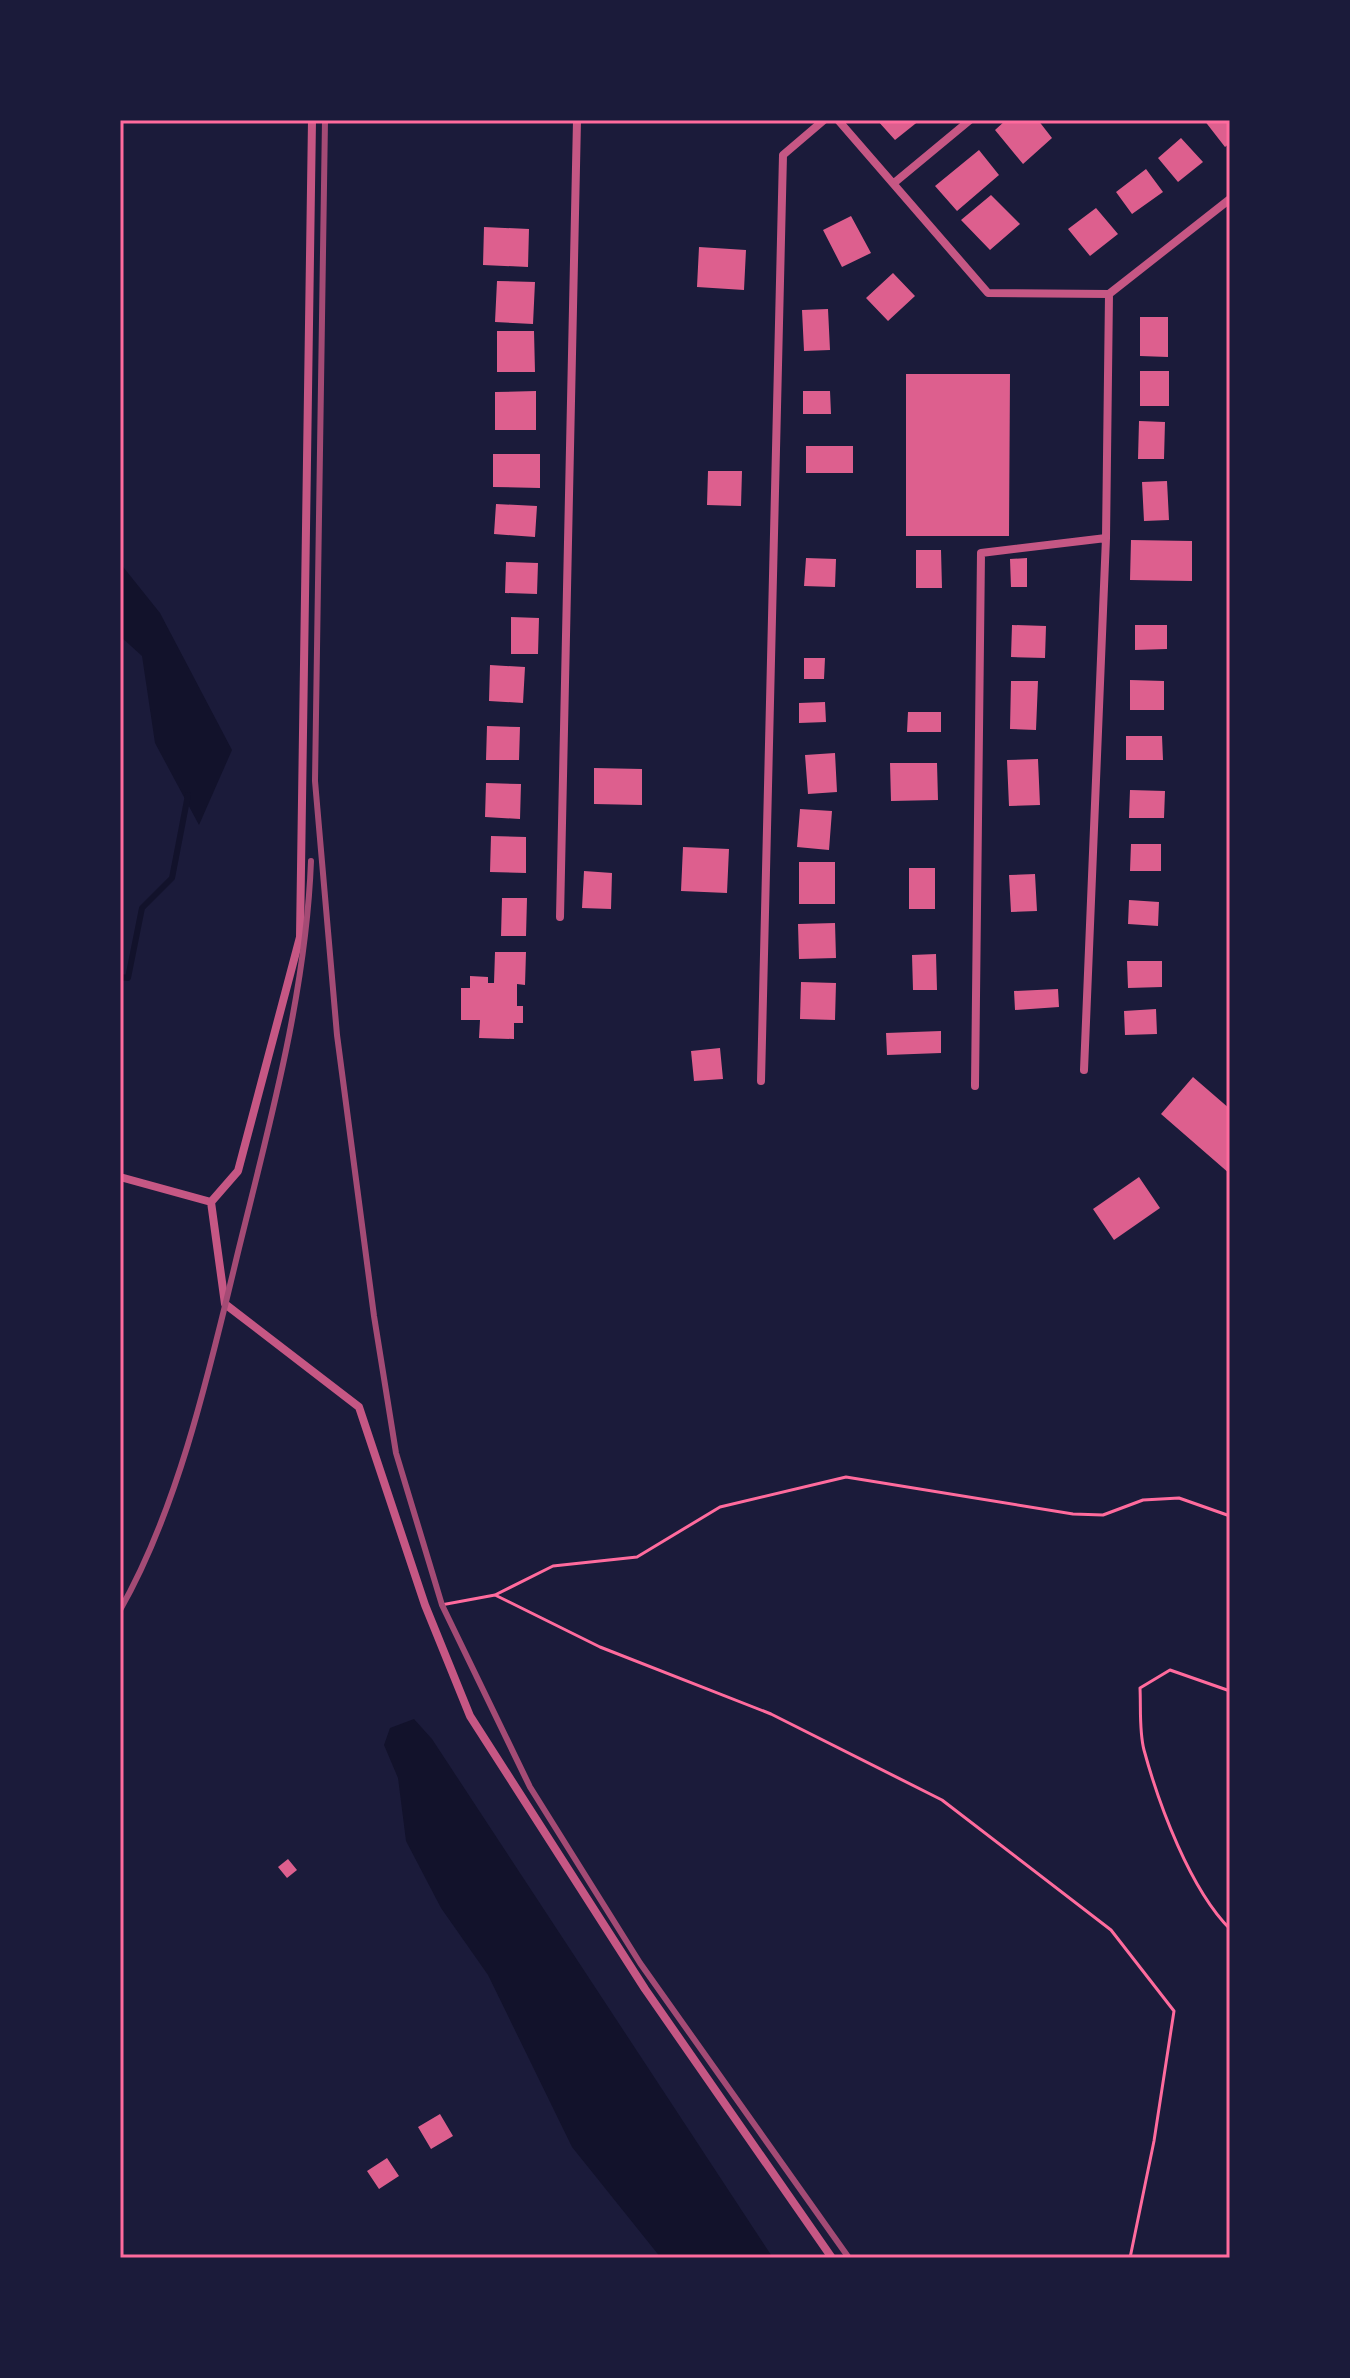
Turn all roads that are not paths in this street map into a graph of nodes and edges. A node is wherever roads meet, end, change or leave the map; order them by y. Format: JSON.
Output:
{"nodes":[{"id":1,"x":312,"y":120,"type":"edge"},
{"id":2,"x":577,"y":120,"type":"edge"},
{"id":3,"x":824,"y":120,"type":"edge"},
{"id":4,"x":838,"y":120,"type":"edge"},
{"id":5,"x":970,"y":120,"type":"edge"},
{"id":6,"x":894,"y":183,"type":"junction"},
{"id":7,"x":1230,"y":199,"type":"edge"},
{"id":8,"x":1109,"y":294,"type":"junction"},
{"id":9,"x":1106,"y":538,"type":"junction"},
{"id":10,"x":560,"y":917,"type":"dead end"},
{"id":11,"x":1084,"y":1070,"type":"dead end"},
{"id":12,"x":761,"y":1081,"type":"dead end"},
{"id":13,"x":975,"y":1086,"type":"dead end"},
{"id":14,"x":120,"y":1177,"type":"edge"},
{"id":15,"x":211,"y":1202,"type":"junction"},
{"id":16,"x":832,"y":2258,"type":"edge"}],
"edges":[{"from":1,"to":15,"type":"street"},
{"from":2,"to":10,"type":"street"},
{"from":3,"to":12,"type":"street"},
{"from":4,"to":6,"type":"street"},
{"from":5,"to":6,"type":"street"},
{"from":6,"to":8,"type":"street"},
{"from":7,"to":8,"type":"street"},
{"from":8,"to":9,"type":"street"},
{"from":9,"to":11,"type":"street"},
{"from":9,"to":13,"type":"street"},
{"from":14,"to":15,"type":"street"},
{"from":15,"to":16,"type":"street"}]}
